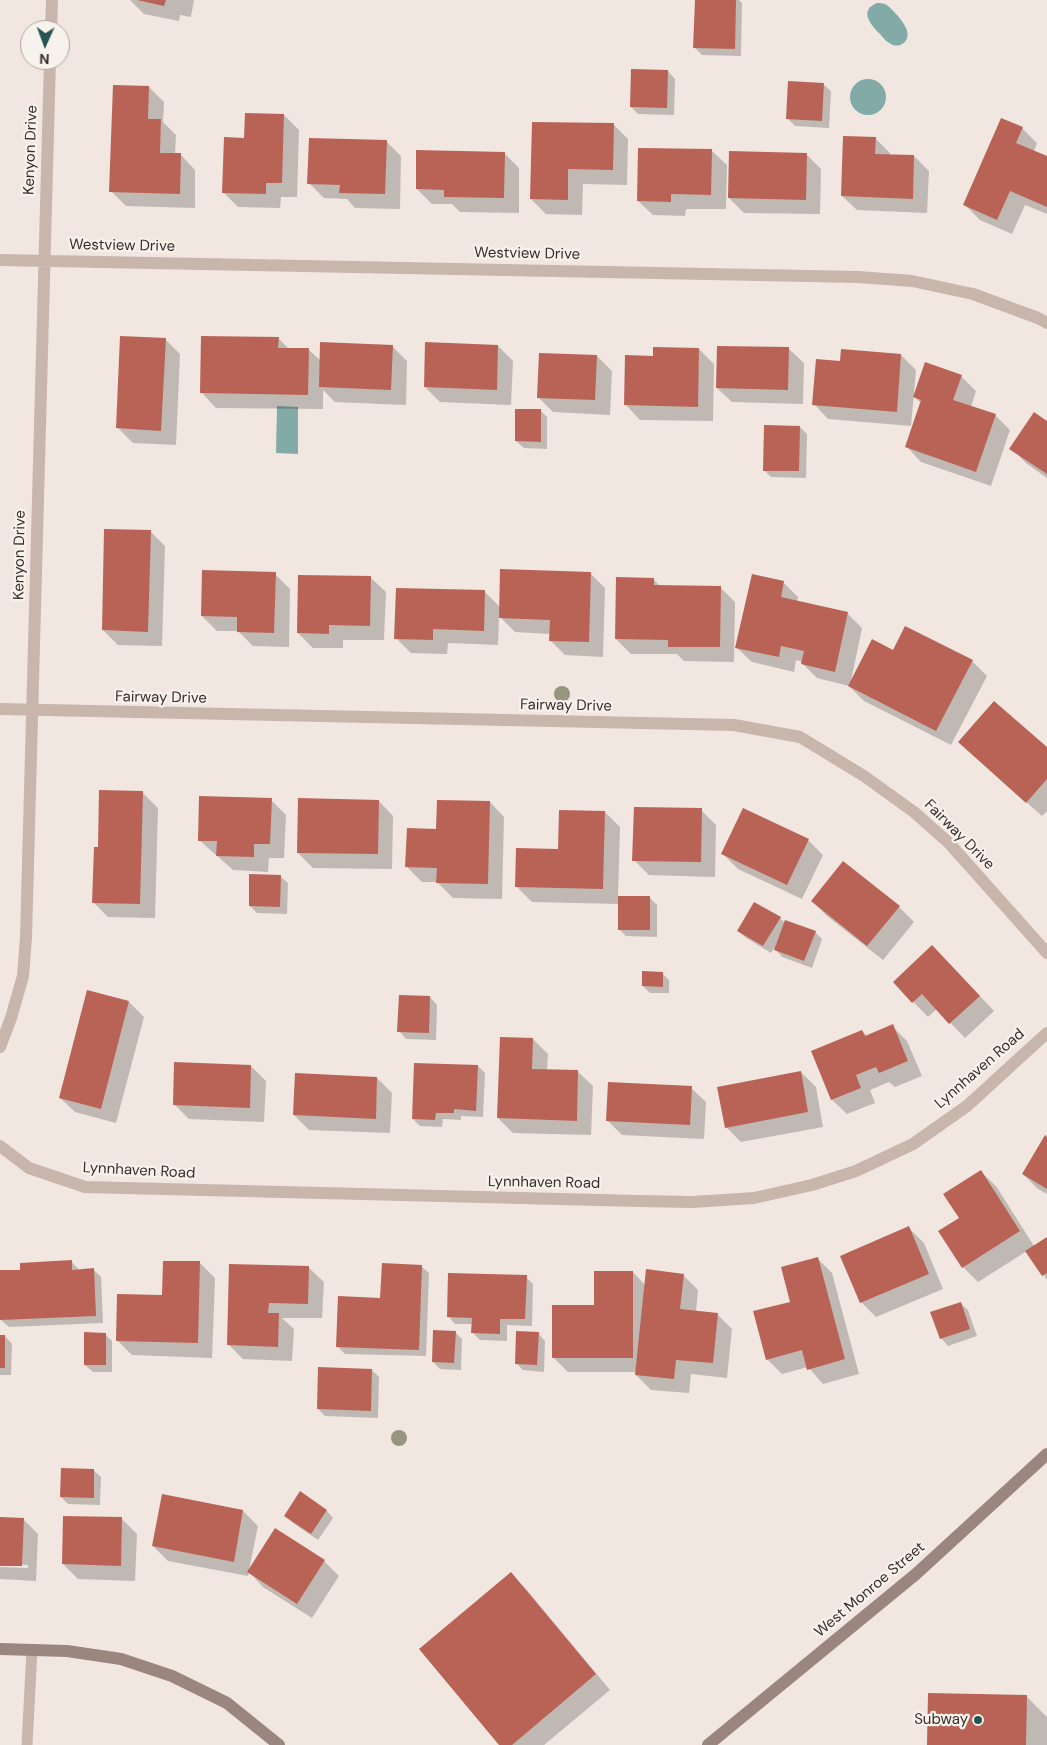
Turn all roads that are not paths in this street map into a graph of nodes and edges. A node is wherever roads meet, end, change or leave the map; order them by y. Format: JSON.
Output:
{"nodes":[{"id":1,"x":52,"y":0,"type":"edge"},
{"id":2,"x":51,"y":20,"type":"edge"},
{"id":3,"x":50,"y":70,"type":"edge"},
{"id":4,"x":0,"y":260,"type":"edge"},
{"id":5,"x":44,"y":261,"type":"junction"},
{"id":6,"x":1047,"y":323,"type":"edge"},
{"id":7,"x":0,"y":709,"type":"edge"},
{"id":8,"x":32,"y":710,"type":"junction"},
{"id":9,"x":1047,"y":953,"type":"edge"},
{"id":10,"x":1047,"y":1033,"type":"edge"},
{"id":11,"x":0,"y":1047,"type":"edge"},
{"id":12,"x":0,"y":1146,"type":"edge"},
{"id":13,"x":1047,"y":1454,"type":"edge"},
{"id":14,"x":0,"y":1649,"type":"edge"},
{"id":15,"x":32,"y":1650,"type":"junction"},
{"id":16,"x":27,"y":1745,"type":"edge"},
{"id":17,"x":279,"y":1745,"type":"edge"},
{"id":18,"x":708,"y":1745,"type":"edge"}],
"edges":[{"from":1,"to":2,"type":"street"},
{"from":3,"to":5,"type":"street","name":"Kenyon Drive"},
{"from":4,"to":5,"type":"street","name":"Westview Drive"},
{"from":5,"to":6,"type":"street","name":"Westview Drive"},
{"from":5,"to":8,"type":"street","name":"Kenyon Drive"},
{"from":7,"to":8,"type":"street","name":"Fairway Drive"},
{"from":8,"to":9,"type":"street","name":"Fairway Drive"},
{"from":8,"to":11,"type":"street","name":"Kenyon Drive"},
{"from":10,"to":12,"type":"street","name":"Lynnhaven Road"},
{"from":13,"to":18,"type":"street","name":"West Monroe Street"},
{"from":14,"to":15,"type":"street"},
{"from":15,"to":16,"type":"lane"},
{"from":15,"to":17,"type":"street"}]}
